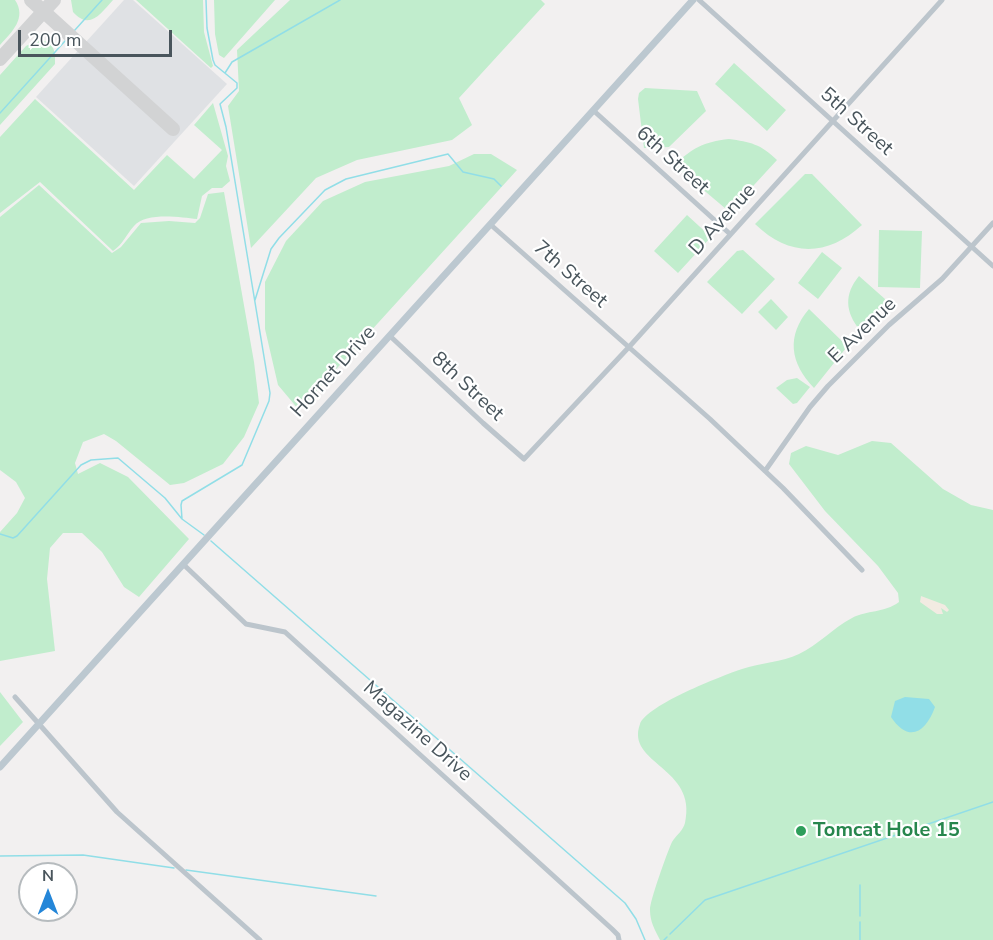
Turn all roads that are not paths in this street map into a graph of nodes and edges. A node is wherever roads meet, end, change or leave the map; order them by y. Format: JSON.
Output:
{"nodes":[{"id":1,"x":693,"y":0,"type":"edge"},
{"id":2,"x":699,"y":0,"type":"edge"},
{"id":3,"x":942,"y":0,"type":"edge"},
{"id":4,"x":594,"y":111,"type":"junction"},
{"id":5,"x":833,"y":122,"type":"junction"},
{"id":6,"x":993,"y":223,"type":"edge"},
{"id":7,"x":491,"y":225,"type":"junction"},
{"id":8,"x":730,"y":234,"type":"junction"},
{"id":9,"x":972,"y":247,"type":"junction"},
{"id":10,"x":993,"y":266,"type":"edge"},
{"id":11,"x":390,"y":336,"type":"junction"},
{"id":12,"x":629,"y":346,"type":"junction"},
{"id":13,"x":524,"y":459,"type":"joint"},
{"id":14,"x":765,"y":471,"type":"junction"},
{"id":15,"x":184,"y":565,"type":"junction"},
{"id":16,"x":862,"y":570,"type":"dead end"},
{"id":17,"x":15,"y":697,"type":"dead end"},
{"id":18,"x":39,"y":724,"type":"junction"},
{"id":19,"x":0,"y":767,"type":"edge"},
{"id":20,"x":260,"y":940,"type":"edge"},
{"id":21,"x":620,"y":940,"type":"edge"}],
"edges":[{"from":1,"to":4,"type":"main road","name":"Hornet Drive"},
{"from":2,"to":5,"type":"street","name":"5th Street"},
{"from":3,"to":5,"type":"street","name":"D Avenue"},
{"from":4,"to":7,"type":"main road","name":"Hornet Drive"},
{"from":4,"to":8,"type":"street","name":"6th Street"},
{"from":5,"to":8,"type":"street","name":"D Avenue"},
{"from":5,"to":9,"type":"street","name":"5th Street"},
{"from":6,"to":9,"type":"street","name":"E Avenue"},
{"from":7,"to":11,"type":"main road","name":"Hornet Drive"},
{"from":7,"to":12,"type":"street","name":"7th Street"},
{"from":8,"to":12,"type":"street","name":"D Avenue"},
{"from":9,"to":10,"type":"street","name":"5th Street"},
{"from":9,"to":14,"type":"street","name":"E Avenue"},
{"from":11,"to":13,"type":"street","name":"8th Street"},
{"from":11,"to":15,"type":"main road","name":"Hornet Drive"},
{"from":12,"to":13,"type":"street","name":"D Avenue"},
{"from":12,"to":14,"type":"street","name":"7th Street"},
{"from":14,"to":16,"type":"street","name":"7th Street"},
{"from":15,"to":18,"type":"main road","name":"Hornet Drive"},
{"from":15,"to":21,"type":"street","name":"Magazine Drive"},
{"from":17,"to":18,"type":"street"},
{"from":18,"to":19,"type":"main road","name":"Hornet Drive"},
{"from":18,"to":20,"type":"street"}]}
